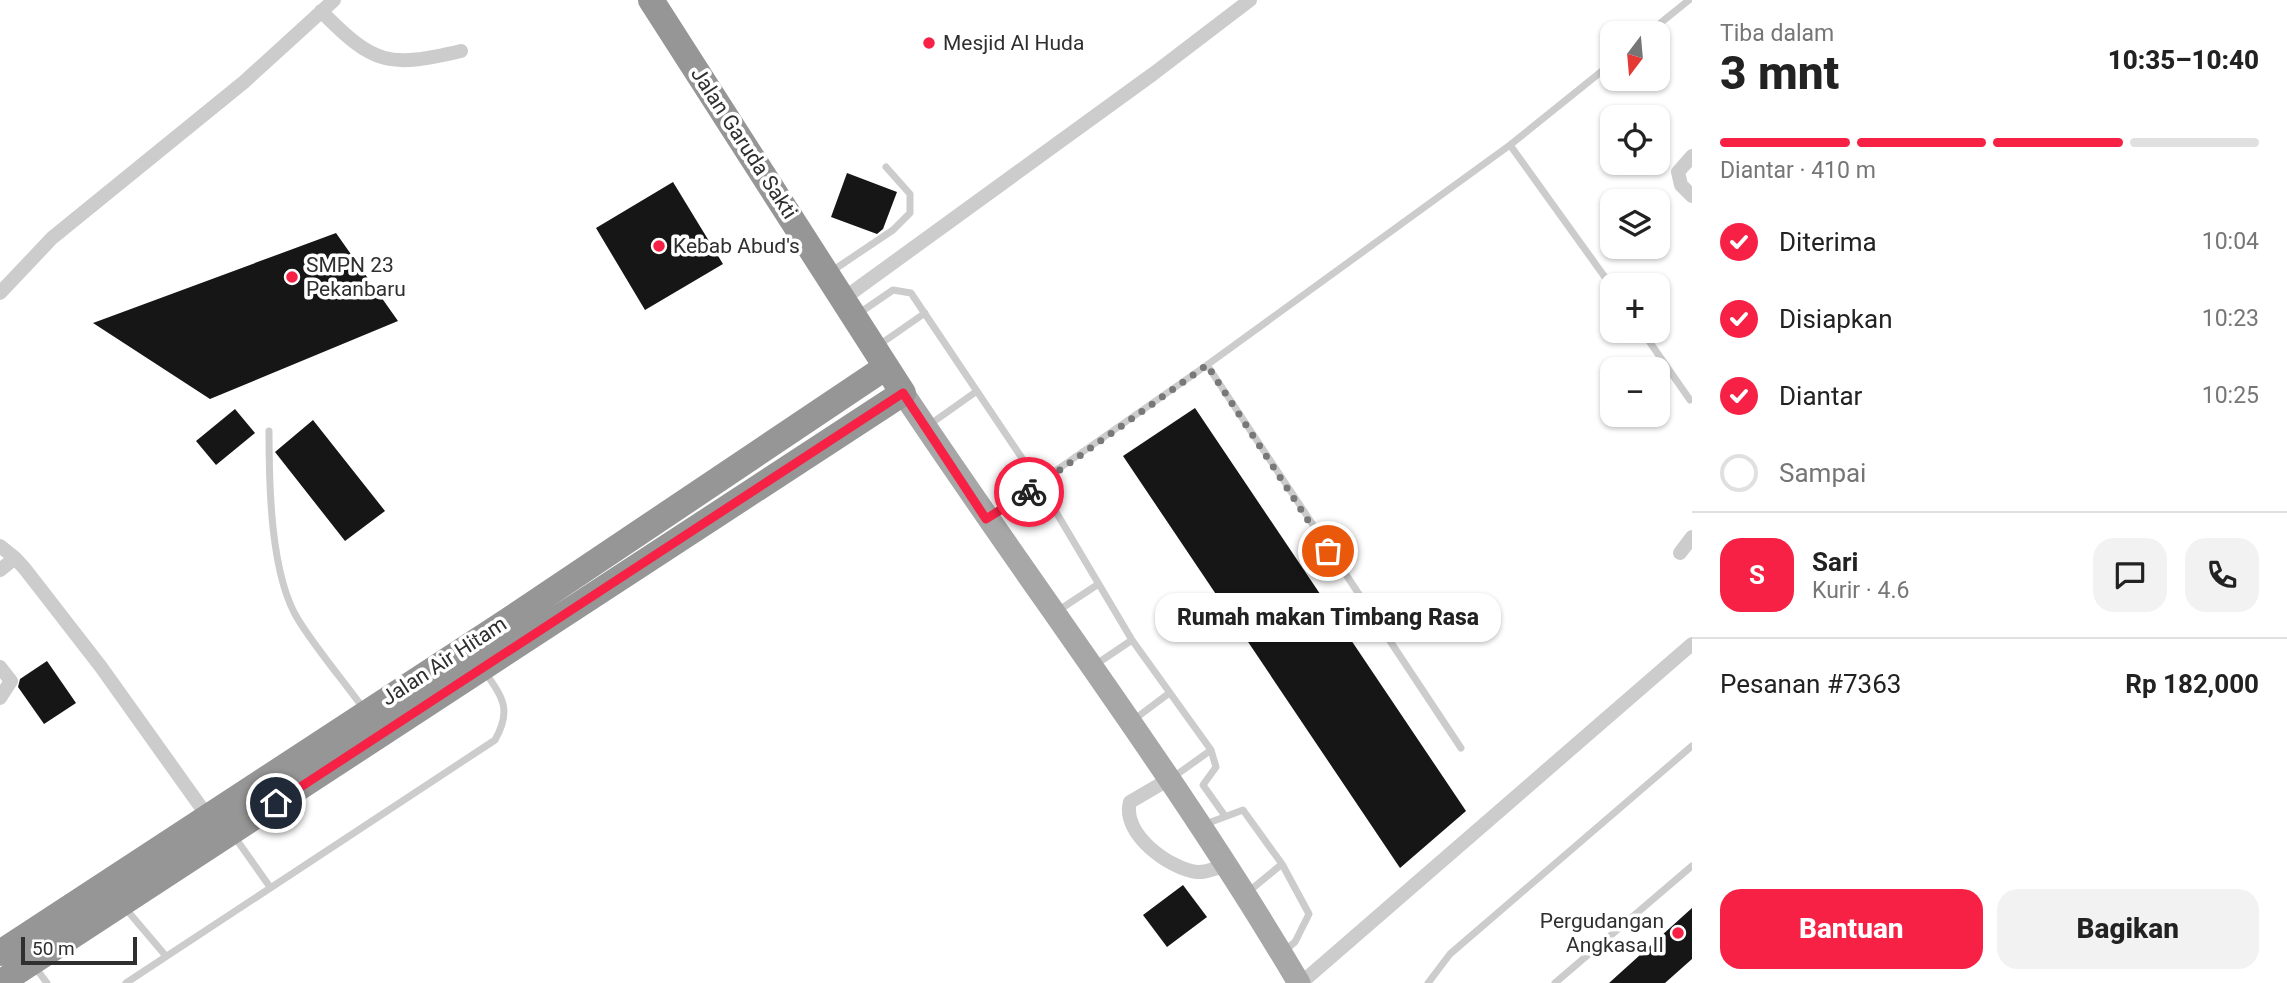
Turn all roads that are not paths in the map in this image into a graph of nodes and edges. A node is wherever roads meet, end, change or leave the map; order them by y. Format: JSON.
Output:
{"nodes":[{"id":1,"x":334,"y":0,"type":"edge"},
{"id":2,"x":651,"y":0,"type":"edge"},
{"id":3,"x":1250,"y":0,"type":"edge"},
{"id":4,"x":1689,"y":0,"type":"edge"},
{"id":5,"x":321,"y":11,"type":"junction"},
{"id":6,"x":1663,"y":21,"type":"edge"},
{"id":7,"x":461,"y":51,"type":"dead end"},
{"id":8,"x":1600,"y":73,"type":"edge"},
{"id":9,"x":1510,"y":145,"type":"junction"},
{"id":10,"x":1692,"y":156,"type":"edge"},
{"id":11,"x":886,"y":167,"type":"dead end"},
{"id":12,"x":1692,"y":196,"type":"edge"},
{"id":13,"x":829,"y":273,"type":"junction"},
{"id":14,"x":1602,"y":273,"type":"edge"},
{"id":15,"x":0,"y":293,"type":"edge"},
{"id":16,"x":849,"y":308,"type":"junction"},
{"id":17,"x":925,"y":313,"type":"junction"},
{"id":18,"x":1650,"y":343,"type":"edge"},
{"id":19,"x":881,"y":357,"type":"junction"},
{"id":20,"x":1207,"y":365,"type":"junction"},
{"id":21,"x":977,"y":391,"type":"junction"},
{"id":22,"x":903,"y":393,"type":"junction"},
{"id":23,"x":1690,"y":400,"type":"edge"},
{"id":24,"x":926,"y":427,"type":"junction"},
{"id":25,"x":269,"y":431,"type":"dead end"},
{"id":26,"x":1040,"y":485,"type":"junction"},
{"id":27,"x":986,"y":519,"type":"junction"},
{"id":28,"x":1692,"y":537,"type":"edge"},
{"id":29,"x":0,"y":546,"type":"edge"},
{"id":30,"x":1680,"y":553,"type":"dead end"},
{"id":31,"x":15,"y":558,"type":"junction"},
{"id":32,"x":0,"y":570,"type":"edge"},
{"id":33,"x":1097,"y":585,"type":"junction"},
{"id":34,"x":1053,"y":614,"type":"junction"},
{"id":35,"x":1132,"y":640,"type":"junction"},
{"id":36,"x":1692,"y":644,"type":"edge"},
{"id":37,"x":0,"y":667,"type":"edge"},
{"id":38,"x":482,"y":668,"type":"junction"},
{"id":39,"x":1091,"y":668,"type":"junction"},
{"id":40,"x":1168,"y":694,"type":"junction"},
{"id":41,"x":0,"y":698,"type":"edge"},
{"id":42,"x":366,"y":711,"type":"junction"},
{"id":43,"x":1130,"y":722,"type":"junction"},
{"id":44,"x":1692,"y":746,"type":"edge"},
{"id":45,"x":1461,"y":748,"type":"dead end"},
{"id":46,"x":1211,"y":750,"type":"junction"},
{"id":47,"x":1171,"y":778,"type":"junction"},
{"id":48,"x":1225,"y":816,"type":"junction"},
{"id":49,"x":208,"y":817,"type":"junction"},
{"id":50,"x":1200,"y":827,"type":"junction"},
{"id":51,"x":231,"y":832,"type":"junction"},
{"id":52,"x":1282,"y":864,"type":"junction"},
{"id":53,"x":1224,"y":866,"type":"junction"},
{"id":54,"x":1692,"y":866,"type":"edge"},
{"id":55,"x":270,"y":887,"type":"junction"},
{"id":56,"x":1244,"y":895,"type":"junction"},
{"id":57,"x":121,"y":903,"type":"junction"},
{"id":58,"x":0,"y":953,"type":"edge"},
{"id":59,"x":1281,"y":953,"type":"junction"},
{"id":60,"x":165,"y":955,"type":"junction"},
{"id":61,"x":39,"y":973,"type":"edge"},
{"id":62,"x":0,"y":983,"type":"edge"},
{"id":63,"x":126,"y":983,"type":"edge"},
{"id":64,"x":1300,"y":983,"type":"edge"},
{"id":65,"x":1428,"y":983,"type":"edge"},
{"id":66,"x":1555,"y":983,"type":"edge"}],
"edges":[{"from":1,"to":5,"type":"street"},
{"from":2,"to":13,"type":"highway","name":"Jalan Garuda Sakti"},
{"from":3,"to":16,"type":"street"},
{"from":4,"to":6,"type":"lane"},
{"from":5,"to":7,"type":"street"},
{"from":5,"to":15,"type":"street"},
{"from":8,"to":9,"type":"lane"},
{"from":9,"to":14,"type":"lane"},
{"from":9,"to":20,"type":"lane"},
{"from":10,"to":12,"type":"street"},
{"from":11,"to":13,"type":"lane"},
{"from":13,"to":16,"type":"highway","name":"Jalan Garuda Sakti"},
{"from":16,"to":17,"type":"lane"},
{"from":16,"to":19,"type":"highway","name":"Jalan Garuda Sakti"},
{"from":17,"to":19,"type":"lane"},
{"from":17,"to":21,"type":"lane"},
{"from":18,"to":23,"type":"lane"},
{"from":19,"to":22,"type":"highway","name":"Jalan Garuda Sakti"},
{"from":19,"to":42,"type":"highway","name":"Jalan Air Hitam"},
{"from":20,"to":26,"type":"lane"},
{"from":20,"to":45,"type":"lane"},
{"from":21,"to":24,"type":"lane"},
{"from":21,"to":26,"type":"lane"},
{"from":22,"to":24,"type":"main road"},
{"from":22,"to":38,"type":"highway","name":"Jalan Air Hitam"},
{"from":24,"to":27,"type":"main road"},
{"from":25,"to":42,"type":"lane"},
{"from":26,"to":27,"type":"lane"},
{"from":26,"to":33,"type":"lane"},
{"from":27,"to":34,"type":"main road"},
{"from":28,"to":30,"type":"street"},
{"from":29,"to":31,"type":"street"},
{"from":31,"to":32,"type":"street"},
{"from":31,"to":49,"type":"street"},
{"from":33,"to":34,"type":"lane"},
{"from":33,"to":35,"type":"lane"},
{"from":34,"to":39,"type":"main road"},
{"from":35,"to":39,"type":"lane"},
{"from":35,"to":40,"type":"lane"},
{"from":36,"to":64,"type":"street"},
{"from":37,"to":41,"type":"street"},
{"from":38,"to":51,"type":"highway","name":"Jalan Air Hitam"},
{"from":38,"to":55,"type":"lane"},
{"from":39,"to":43,"type":"main road"},
{"from":40,"to":43,"type":"lane"},
{"from":40,"to":46,"type":"lane"},
{"from":42,"to":49,"type":"highway","name":"Jalan Air Hitam"},
{"from":43,"to":47,"type":"main road"},
{"from":44,"to":65,"type":"lane"},
{"from":46,"to":47,"type":"lane"},
{"from":46,"to":48,"type":"lane"},
{"from":47,"to":50,"type":"main road"},
{"from":47,"to":53,"type":"street"},
{"from":48,"to":50,"type":"lane"},
{"from":48,"to":52,"type":"lane"},
{"from":49,"to":58,"type":"highway","name":"Jalan Air Hitam"},
{"from":50,"to":53,"type":"main road"},
{"from":51,"to":55,"type":"lane"},
{"from":51,"to":57,"type":"highway","name":"Jalan Air Hitam"},
{"from":52,"to":56,"type":"lane"},
{"from":52,"to":59,"type":"lane"},
{"from":53,"to":56,"type":"main road"},
{"from":54,"to":66,"type":"lane"},
{"from":55,"to":60,"type":"lane"},
{"from":56,"to":59,"type":"main road"},
{"from":57,"to":60,"type":"lane"},
{"from":57,"to":61,"type":"highway","name":"Jalan Air Hitam"},
{"from":59,"to":64,"type":"main road"},
{"from":60,"to":63,"type":"lane"},
{"from":61,"to":62,"type":"highway","name":"Jalan Air Hitam"}]}
